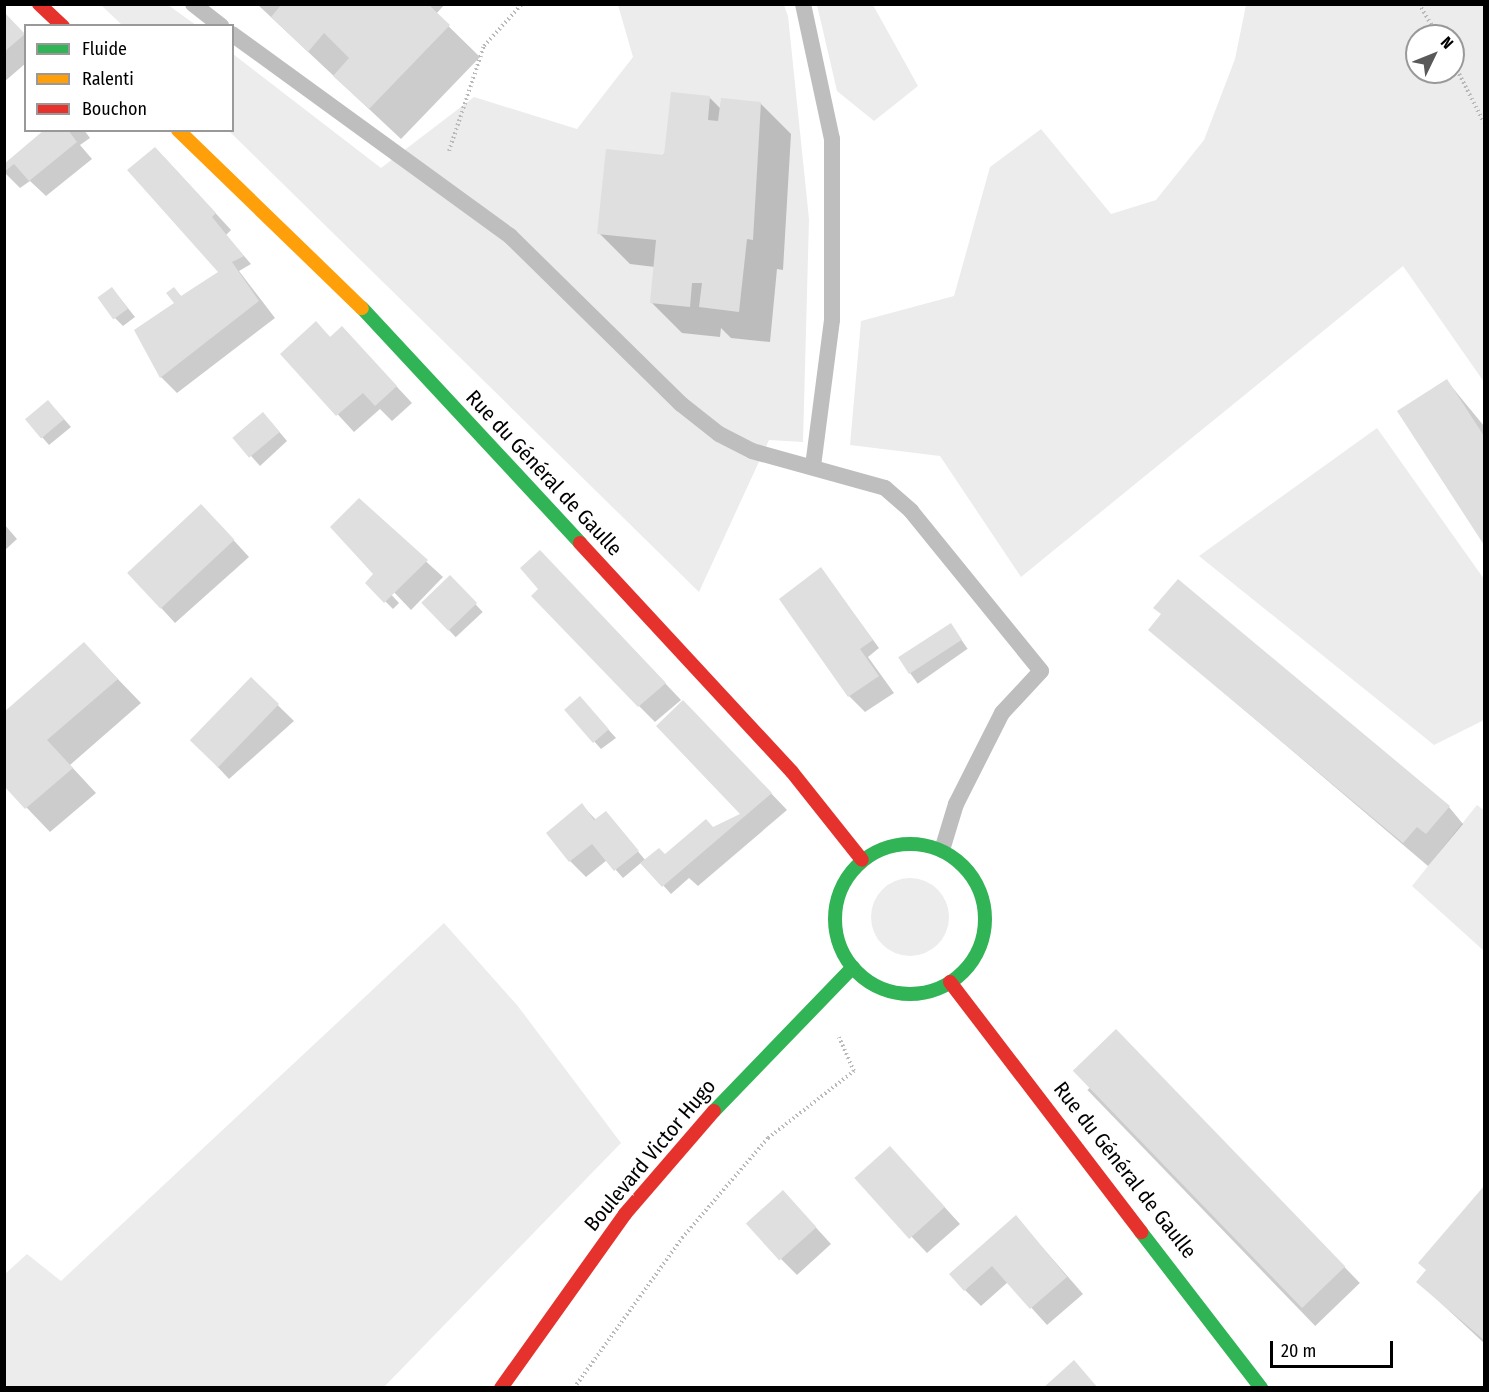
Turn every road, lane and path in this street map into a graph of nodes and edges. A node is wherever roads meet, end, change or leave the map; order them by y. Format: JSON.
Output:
{"nodes":[{"id":1,"x":39,"y":4,"type":"edge"},
{"id":2,"x":193,"y":4,"type":"edge"},
{"id":3,"x":522,"y":4,"type":"edge"},
{"id":4,"x":803,"y":4,"type":"edge"},
{"id":5,"x":1419,"y":4,"type":"edge"},
{"id":6,"x":61,"y":24,"type":"edge"},
{"id":7,"x":218,"y":24,"type":"edge"},
{"id":8,"x":1431,"y":24,"type":"edge"},
{"id":9,"x":234,"y":35,"type":"edge"},
{"id":10,"x":1465,"y":84,"type":"edge"},
{"id":11,"x":1485,"y":123,"type":"edge"},
{"id":12,"x":180,"y":132,"type":"edge"},
{"id":13,"x":449,"y":151,"type":"dead end"},
{"id":14,"x":813,"y":466,"type":"junction"},
{"id":15,"x":942,"y":850,"type":"junction"},
{"id":16,"x":862,"y":861,"type":"junction"},
{"id":17,"x":853,"y":967,"type":"junction"},
{"id":18,"x":950,"y":982,"type":"junction"},
{"id":19,"x":840,"y":1037,"type":"dead end"},
{"id":20,"x":501,"y":1388,"type":"edge"},
{"id":21,"x":574,"y":1388,"type":"edge"},
{"id":22,"x":1261,"y":1388,"type":"edge"}],
"edges":[{"from":1,"to":6,"type":"main road"},
{"from":2,"to":7,"type":"lane"},
{"from":3,"to":13,"type":"path"},
{"from":4,"to":14,"type":"lane"},
{"from":5,"to":8,"type":"path"},
{"from":9,"to":14,"type":"lane"},
{"from":10,"to":11,"type":"path"},
{"from":12,"to":16,"type":"main road","name":"Rue du Général de Gaulle"},
{"from":14,"to":15,"type":"lane"},
{"from":15,"to":16,"type":"main road"},
{"from":15,"to":18,"type":"main road"},
{"from":16,"to":17,"type":"main road"},
{"from":17,"to":18,"type":"main road"},
{"from":17,"to":20,"type":"main road","name":"Boulevard Victor Hugo"},
{"from":18,"to":22,"type":"main road","name":"Rue du Général de Gaulle"},
{"from":19,"to":21,"type":"path"}]}
